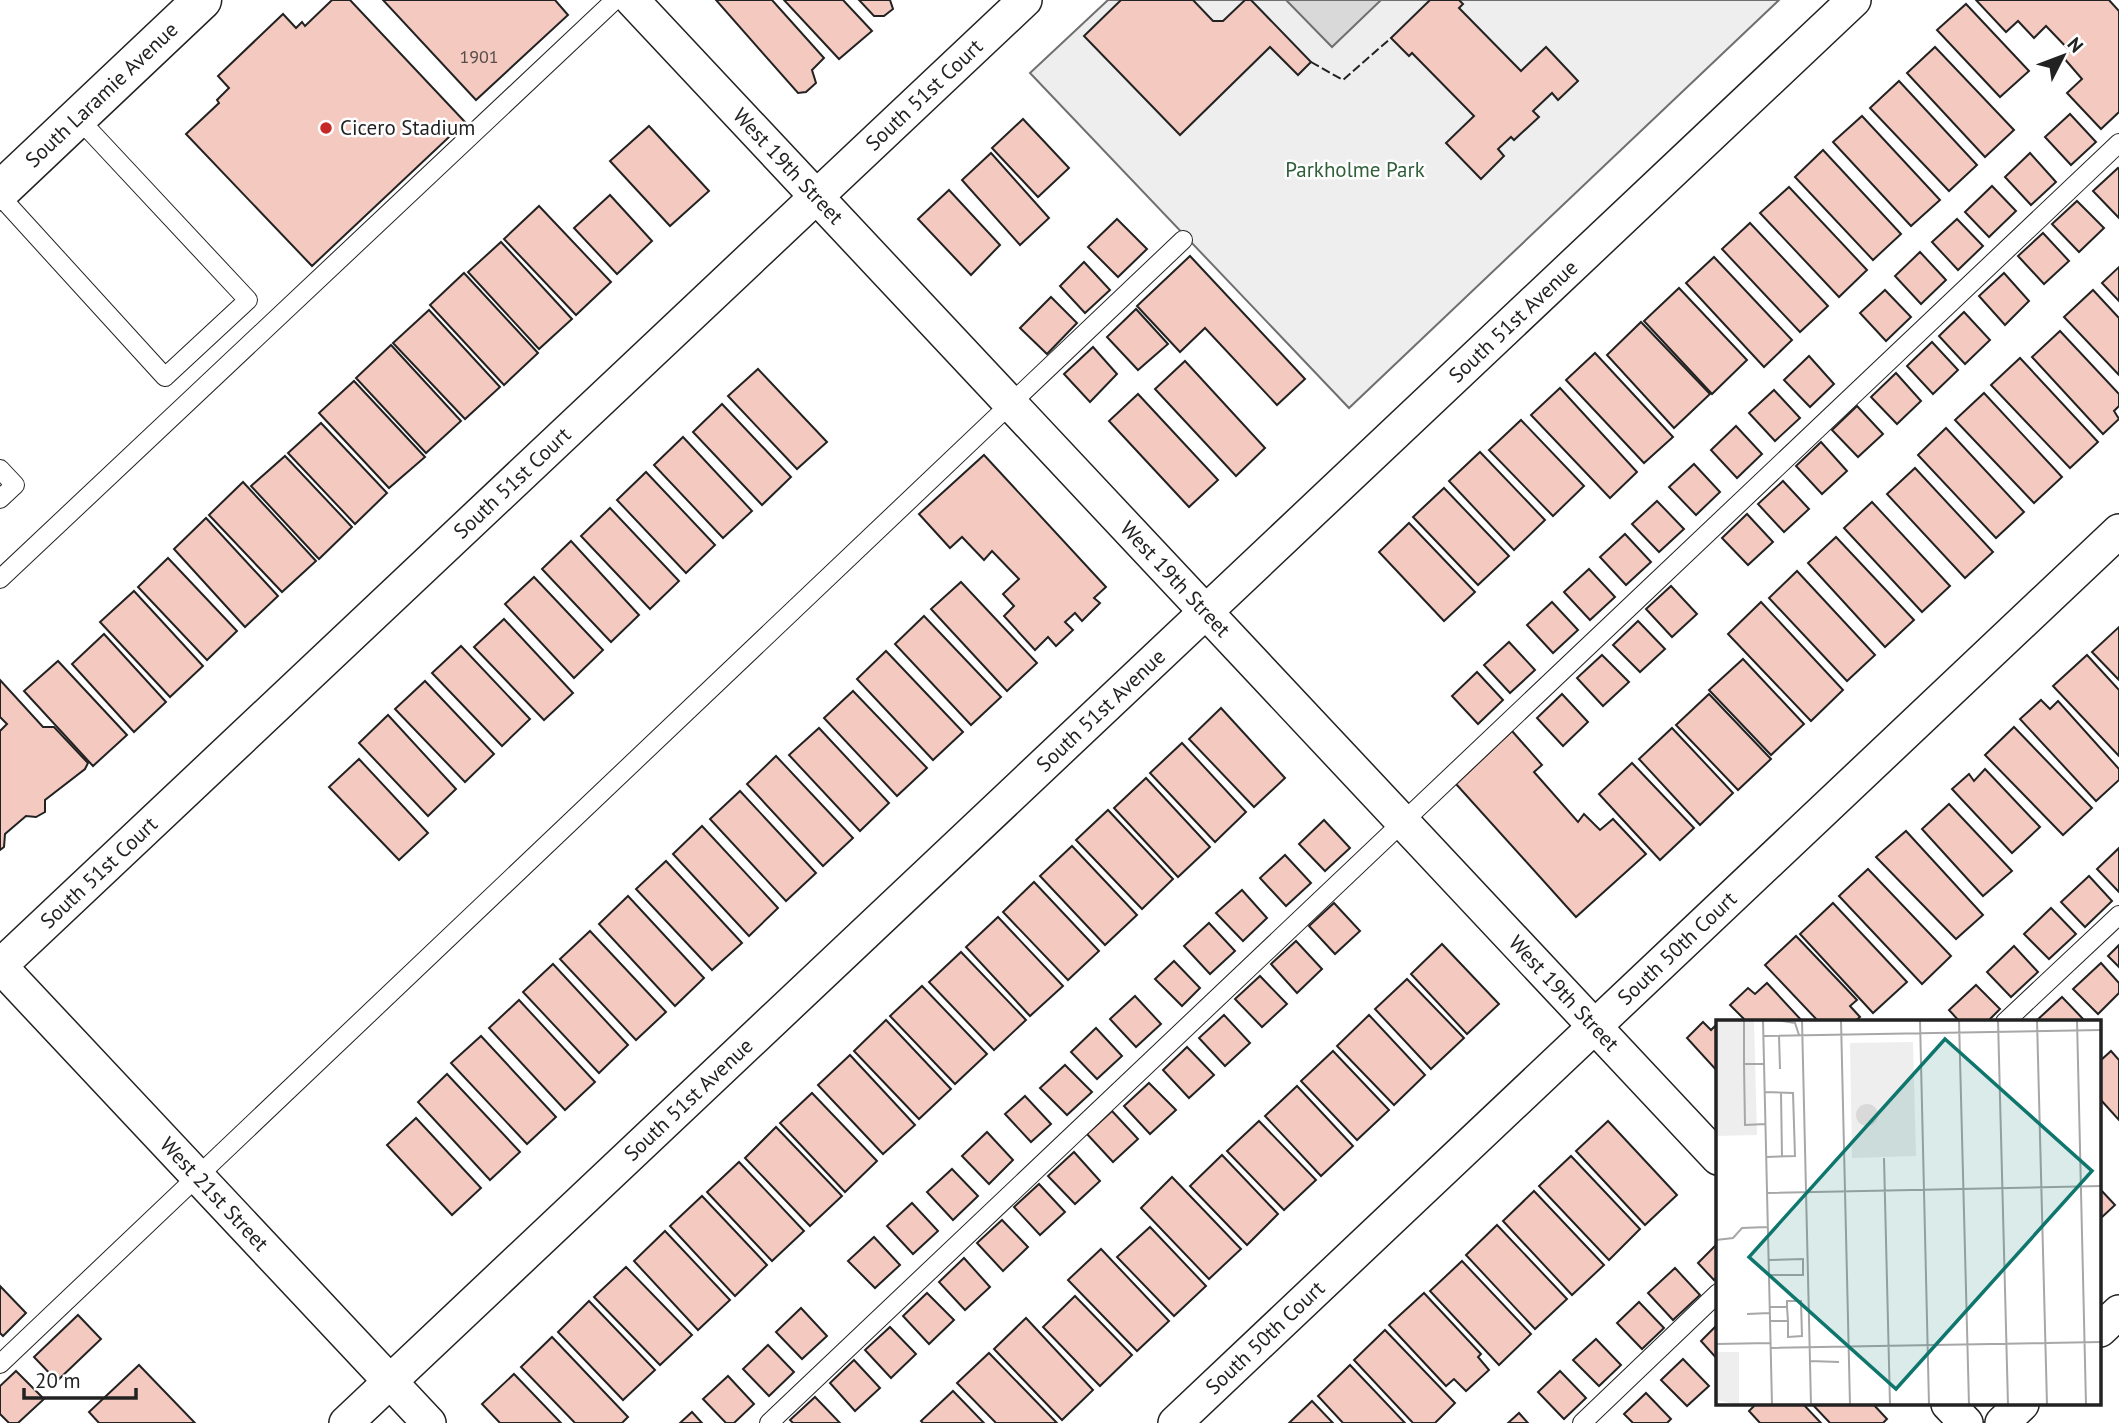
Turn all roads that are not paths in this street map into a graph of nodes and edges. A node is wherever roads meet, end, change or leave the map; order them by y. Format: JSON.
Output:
{"nodes":[{"id":1,"x":202,"y":0,"type":"edge"},
{"id":2,"x":615,"y":0,"type":"edge"},
{"id":3,"x":632,"y":0,"type":"edge"},
{"id":4,"x":1025,"y":0,"type":"edge"},
{"id":5,"x":1854,"y":0,"type":"edge"},
{"id":6,"x":78,"y":118,"type":"junction"},
{"id":7,"x":2119,"y":144,"type":"edge"},
{"id":8,"x":0,"y":193,"type":"edge"},
{"id":9,"x":817,"y":197,"type":"junction"},
{"id":10,"x":1183,"y":240,"type":"dead end"},
{"id":11,"x":1011,"y":404,"type":"junction"},
{"id":12,"x":0,"y":469,"type":"edge"},
{"id":13,"x":0,"y":499,"type":"edge"},
{"id":14,"x":2119,"y":531,"type":"edge"},
{"id":15,"x":0,"y":579,"type":"edge"},
{"id":16,"x":1206,"y":612,"type":"junction"},
{"id":17,"x":1403,"y":822,"type":"junction"},
{"id":18,"x":2119,"y":915,"type":"edge"},
{"id":19,"x":0,"y":966,"type":"edge"},
{"id":20,"x":2007,"y":1020,"type":"edge"},
{"id":21,"x":1595,"y":1027,"type":"junction"},
{"id":22,"x":1716,"y":1156,"type":"edge"},
{"id":23,"x":197,"y":1176,"type":"junction"},
{"id":24,"x":1716,"y":1295,"type":"edge"},
{"id":25,"x":2119,"y":1312,"type":"edge"},
{"id":26,"x":2102,"y":1328,"type":"edge"},
{"id":27,"x":0,"y":1364,"type":"edge"},
{"id":28,"x":390,"y":1382,"type":"junction"},
{"id":29,"x":1950,"y":1406,"type":"edge"},
{"id":30,"x":2020,"y":1406,"type":"edge"},
{"id":31,"x":346,"y":1423,"type":"edge"},
{"id":32,"x":429,"y":1423,"type":"edge"},
{"id":33,"x":769,"y":1423,"type":"edge"},
{"id":34,"x":1175,"y":1423,"type":"edge"},
{"id":35,"x":1582,"y":1423,"type":"edge"},
{"id":36,"x":1966,"y":1423,"type":"edge"},
{"id":37,"x":2002,"y":1423,"type":"edge"}],
"edges":[{"from":1,"to":6,"type":"main road","name":"South Laramie Avenue"},
{"from":2,"to":15,"type":"lane"},
{"from":3,"to":9,"type":"street","name":"West 19th Street"},
{"from":4,"to":9,"type":"street","name":"South 51st Court"},
{"from":5,"to":16,"type":"street","name":"South 51st Avenue"},
{"from":6,"to":8,"type":"main road","name":"South Laramie Avenue"},
{"from":6,"to":8,"type":"lane"},
{"from":7,"to":17,"type":"lane"},
{"from":9,"to":11,"type":"street","name":"West 19th Street"},
{"from":9,"to":19,"type":"street","name":"South 51st Court"},
{"from":10,"to":11,"type":"lane"},
{"from":11,"to":16,"type":"street","name":"West 19th Street"},
{"from":11,"to":23,"type":"lane"},
{"from":12,"to":13,"type":"lane"},
{"from":14,"to":21,"type":"street","name":"South 50th Court"},
{"from":16,"to":17,"type":"street","name":"West 19th Street"},
{"from":16,"to":28,"type":"street","name":"South 51st Avenue"},
{"from":17,"to":21,"type":"street","name":"West 19th Street"},
{"from":17,"to":33,"type":"lane"},
{"from":18,"to":20,"type":"lane"},
{"from":19,"to":23,"type":"street","name":"West 21st Street"},
{"from":21,"to":22,"type":"street","name":"West 19th Street"},
{"from":21,"to":34,"type":"street","name":"South 50th Court"},
{"from":23,"to":27,"type":"lane"},
{"from":23,"to":28,"type":"street","name":"West 21st Street"},
{"from":24,"to":35,"type":"lane"},
{"from":25,"to":26,"type":"street"},
{"from":28,"to":31,"type":"street","name":"South 51st Avenue"},
{"from":28,"to":32,"type":"street","name":"West 21st Street"},
{"from":29,"to":36,"type":"street"},
{"from":30,"to":37,"type":"street"}]}
